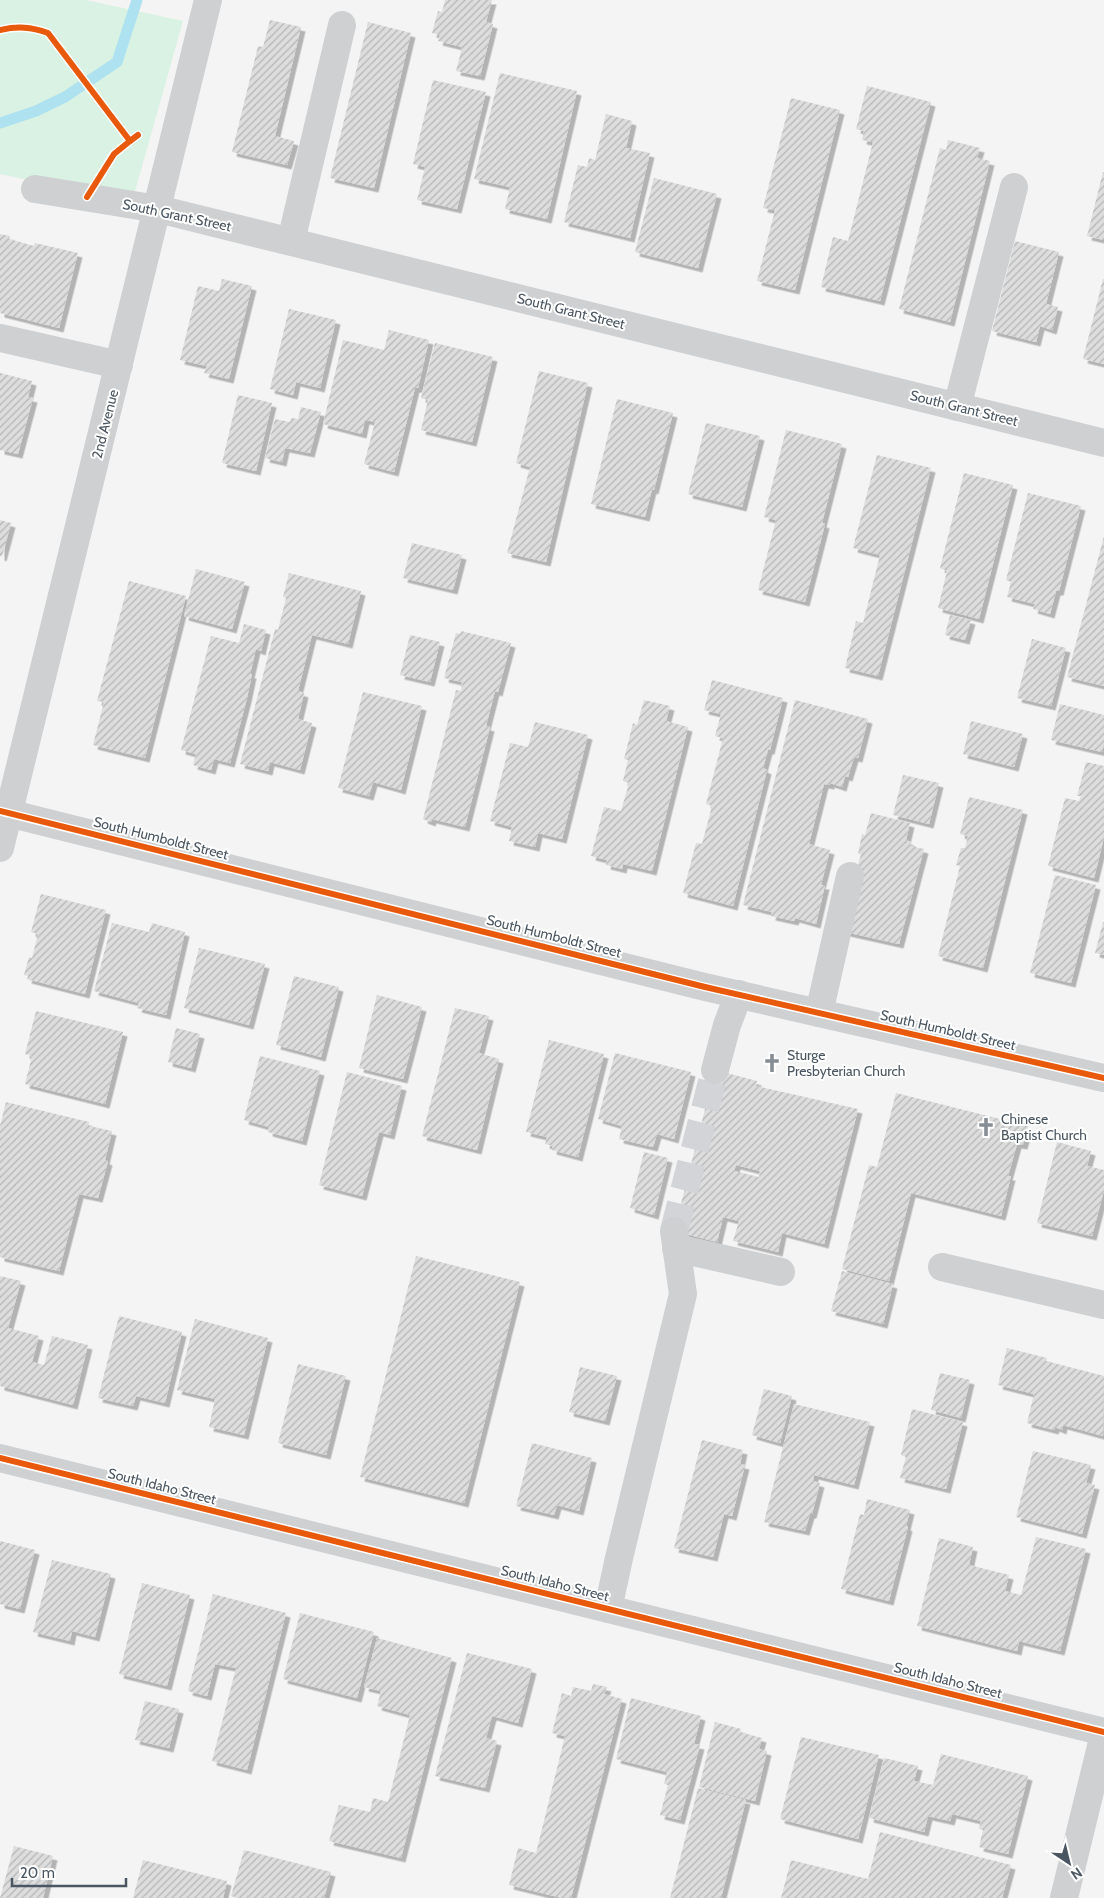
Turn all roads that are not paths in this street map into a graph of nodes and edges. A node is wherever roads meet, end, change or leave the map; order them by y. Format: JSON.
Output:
{"nodes":[{"id":1,"x":208,"y":0,"type":"edge"},
{"id":2,"x":342,"y":25,"type":"dead end"},
{"id":3,"x":1014,"y":187,"type":"dead end"},
{"id":4,"x":35,"y":189,"type":"dead end"},
{"id":5,"x":158,"y":209,"type":"junction"},
{"id":6,"x":291,"y":241,"type":"junction"},
{"id":7,"x":0,"y":338,"type":"edge"},
{"id":8,"x":119,"y":365,"type":"junction"},
{"id":9,"x":957,"y":407,"type":"junction"},
{"id":10,"x":1104,"y":443,"type":"edge"},
{"id":11,"x":4,"y":812,"type":"edge"},
{"id":12,"x":0,"y":848,"type":"edge"},
{"id":13,"x":850,"y":876,"type":"dead end"},
{"id":14,"x":739,"y":994,"type":"junction"},
{"id":15,"x":819,"y":1013,"type":"junction"},
{"id":16,"x":715,"y":1070,"type":"tunnel mouth"},
{"id":17,"x":1104,"y":1078,"type":"edge"},
{"id":18,"x":942,"y":1267,"type":"dead end"},
{"id":19,"x":781,"y":1272,"type":"dead end"},
{"id":20,"x":1104,"y":1305,"type":"edge"},
{"id":21,"x":0,"y":1458,"type":"edge"},
{"id":22,"x":608,"y":1609,"type":"junction"},
{"id":23,"x":1104,"y":1733,"type":"edge"},
{"id":24,"x":1064,"y":1898,"type":"edge"}],
"edges":[{"from":1,"to":5,"type":"street","name":"2nd Avenue"},
{"from":2,"to":6,"type":"street"},
{"from":3,"to":9,"type":"street"},
{"from":4,"to":5,"type":"street","name":"South Grant Street"},
{"from":5,"to":6,"type":"street","name":"South Grant Street"},
{"from":5,"to":8,"type":"street","name":"2nd Avenue"},
{"from":6,"to":9,"type":"street","name":"South Grant Street"},
{"from":7,"to":8,"type":"street"},
{"from":8,"to":11,"type":"street","name":"2nd Avenue"},
{"from":9,"to":10,"type":"street","name":"South Grant Street"},
{"from":11,"to":12,"type":"street","name":"2nd Avenue"},
{"from":11,"to":14,"type":"street","name":"South Humboldt Street"},
{"from":13,"to":15,"type":"street"},
{"from":14,"to":15,"type":"street","name":"South Humboldt Street"},
{"from":14,"to":16,"type":"street"},
{"from":15,"to":17,"type":"street","name":"South Humboldt Street"},
{"from":18,"to":20,"type":"street"},
{"from":19,"to":22,"type":"street"},
{"from":21,"to":22,"type":"street","name":"South Idaho Street"},
{"from":22,"to":23,"type":"street","name":"South Idaho Street"},
{"from":23,"to":24,"type":"street"}]}
